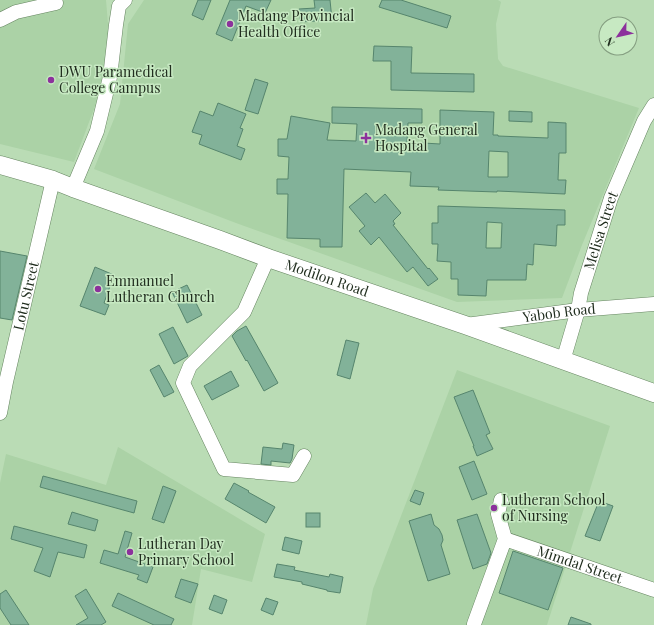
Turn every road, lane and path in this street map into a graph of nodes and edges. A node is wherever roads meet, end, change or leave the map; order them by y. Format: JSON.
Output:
{"nodes":[{"id":1,"x":125,"y":0,"type":"edge"},
{"id":2,"x":56,"y":3,"type":"dead end"},
{"id":3,"x":0,"y":20,"type":"edge"},
{"id":4,"x":654,"y":105,"type":"edge"},
{"id":5,"x":0,"y":165,"type":"edge"},
{"id":6,"x":53,"y":180,"type":"junction"},
{"id":7,"x":73,"y":188,"type":"junction"},
{"id":8,"x":268,"y":258,"type":"junction"},
{"id":9,"x":654,"y":304,"type":"edge"},
{"id":10,"x":578,"y":310,"type":"junction"},
{"id":11,"x":465,"y":325,"type":"junction"},
{"id":12,"x":563,"y":361,"type":"junction"},
{"id":13,"x":654,"y":393,"type":"edge"},
{"id":14,"x":0,"y":413,"type":"edge"},
{"id":15,"x":304,"y":456,"type":"dead end"},
{"id":16,"x":501,"y":500,"type":"dead end"},
{"id":17,"x":505,"y":539,"type":"junction"},
{"id":18,"x":654,"y":590,"type":"edge"},
{"id":19,"x":474,"y":624,"type":"dead end"}],
"edges":[{"from":1,"to":7,"type":"street"},
{"from":2,"to":3,"type":"street"},
{"from":4,"to":10,"type":"street","name":"Melisa Street"},
{"from":5,"to":6,"type":"main road","name":"Modilon Road"},
{"from":6,"to":7,"type":"main road","name":"Modilon Road"},
{"from":6,"to":14,"type":"street","name":"Lotu Street"},
{"from":7,"to":8,"type":"main road","name":"Modilon Road"},
{"from":8,"to":11,"type":"main road","name":"Modilon Road"},
{"from":8,"to":15,"type":"street"},
{"from":9,"to":10,"type":"street","name":"Yabob Road"},
{"from":10,"to":11,"type":"street","name":"Yabob Road"},
{"from":10,"to":12,"type":"street","name":"Melisa Street"},
{"from":11,"to":12,"type":"main road","name":"Modilon Road"},
{"from":12,"to":13,"type":"main road","name":"Modilon Road"},
{"from":16,"to":17,"type":"street"},
{"from":17,"to":18,"type":"street","name":"Mimdal Street"},
{"from":17,"to":19,"type":"street"}]}
